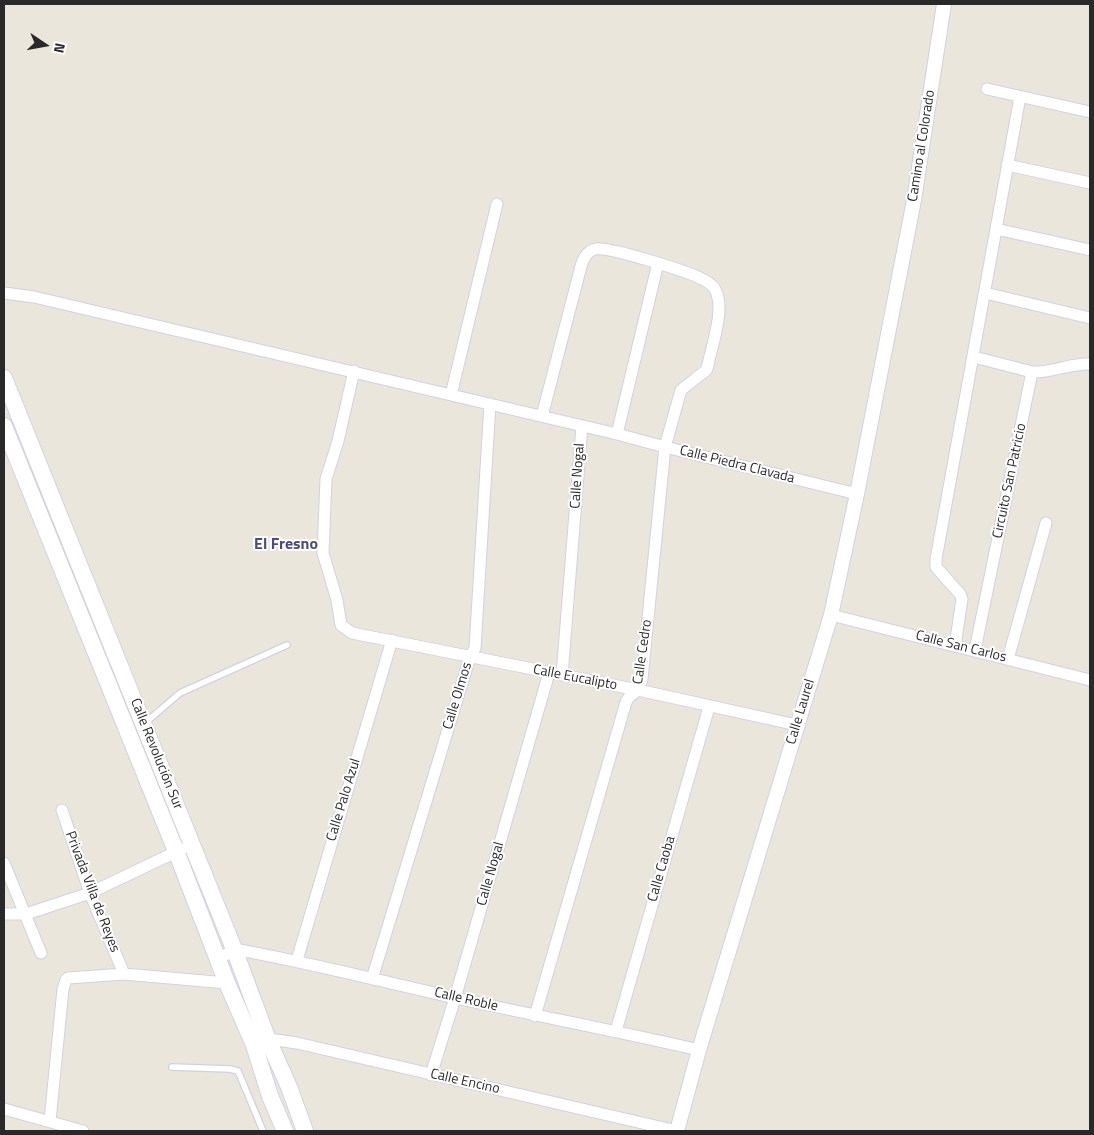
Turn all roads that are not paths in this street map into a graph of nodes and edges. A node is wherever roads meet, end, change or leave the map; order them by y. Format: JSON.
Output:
{"nodes":[{"id":1,"x":944,"y":4,"type":"edge"},
{"id":2,"x":987,"y":89,"type":"dead end"},
{"id":3,"x":1020,"y":97,"type":"junction"},
{"id":4,"x":1090,"y":112,"type":"edge"},
{"id":5,"x":1007,"y":164,"type":"junction"},
{"id":6,"x":1090,"y":183,"type":"edge"},
{"id":7,"x":496,"y":204,"type":"dead end"},
{"id":8,"x":996,"y":229,"type":"junction"},
{"id":9,"x":1090,"y":250,"type":"edge"},
{"id":10,"x":658,"y":263,"type":"junction"},
{"id":11,"x":898,"y":287,"type":"joint"},
{"id":12,"x":4,"y":293,"type":"edge"},
{"id":13,"x":985,"y":293,"type":"junction"},
{"id":14,"x":1090,"y":318,"type":"edge"},
{"id":15,"x":974,"y":356,"type":"junction"},
{"id":16,"x":1090,"y":364,"type":"edge"},
{"id":17,"x":354,"y":371,"type":"junction"},
{"id":18,"x":1032,"y":372,"type":"junction"},
{"id":19,"x":4,"y":378,"type":"edge"},
{"id":20,"x":452,"y":395,"type":"junction"},
{"id":21,"x":490,"y":404,"type":"junction"},
{"id":22,"x":11,"y":414,"type":"edge"},
{"id":23,"x":542,"y":416,"type":"junction"},
{"id":24,"x":4,"y":426,"type":"edge"},
{"id":25,"x":582,"y":426,"type":"junction"},
{"id":26,"x":617,"y":434,"type":"junction"},
{"id":27,"x":665,"y":447,"type":"junction"},
{"id":28,"x":857,"y":494,"type":"junction"},
{"id":29,"x":1046,"y":523,"type":"dead end"},
{"id":30,"x":64,"y":525,"type":"junction"},
{"id":31,"x":47,"y":532,"type":"junction"},
{"id":32,"x":962,"y":599,"type":"junction"},
{"id":33,"x":984,"y":602,"type":"junction"},
{"id":34,"x":831,"y":615,"type":"junction"},
{"id":35,"x":392,"y":640,"type":"junction"},
{"id":36,"x":287,"y":645,"type":"dead end"},
{"id":37,"x":955,"y":646,"type":"junction"},
{"id":38,"x":975,"y":650,"type":"junction"},
{"id":39,"x":470,"y":657,"type":"junction"},
{"id":40,"x":1008,"y":659,"type":"junction"},
{"id":41,"x":549,"y":673,"type":"junction"},
{"id":42,"x":562,"y":675,"type":"junction"},
{"id":43,"x":1090,"y":680,"type":"edge"},
{"id":44,"x":638,"y":690,"type":"junction"},
{"id":45,"x":709,"y":707,"type":"junction"},
{"id":46,"x":143,"y":724,"type":"junction"},
{"id":47,"x":797,"y":725,"type":"junction"},
{"id":48,"x":128,"y":732,"type":"junction"},
{"id":49,"x":62,"y":810,"type":"dead end"},
{"id":50,"x":193,"y":846,"type":"junction"},
{"id":51,"x":176,"y":851,"type":"junction"},
{"id":52,"x":4,"y":862,"type":"edge"},
{"id":53,"x":90,"y":893,"type":"junction"},
{"id":54,"x":4,"y":914,"type":"edge"},
{"id":55,"x":26,"y":914,"type":"junction"},
{"id":56,"x":234,"y":949,"type":"junction"},
{"id":57,"x":41,"y":953,"type":"dead end"},
{"id":58,"x":218,"y":960,"type":"junction"},
{"id":59,"x":296,"y":960,"type":"junction"},
{"id":60,"x":124,"y":974,"type":"junction"},
{"id":61,"x":372,"y":978,"type":"junction"},
{"id":62,"x":226,"y":983,"type":"junction"},
{"id":63,"x":455,"y":998,"type":"junction"},
{"id":64,"x":534,"y":1016,"type":"junction"},
{"id":65,"x":616,"y":1031,"type":"junction"},
{"id":66,"x":261,"y":1043,"type":"junction"},
{"id":67,"x":699,"y":1050,"type":"junction"},
{"id":68,"x":172,"y":1067,"type":"dead end"},
{"id":69,"x":431,"y":1075,"type":"junction"},
{"id":70,"x":289,"y":1087,"type":"junction"},
{"id":71,"x":270,"y":1096,"type":"junction"},
{"id":72,"x":4,"y":1108,"type":"edge"},
{"id":73,"x":50,"y":1121,"type":"junction"},
{"id":74,"x":83,"y":1131,"type":"edge"},
{"id":75,"x":263,"y":1131,"type":"edge"},
{"id":76,"x":285,"y":1131,"type":"edge"},
{"id":77,"x":305,"y":1131,"type":"edge"},
{"id":78,"x":677,"y":1131,"type":"edge"}],
"edges":[{"from":1,"to":11,"type":"street","name":"Camino al Colorado"},
{"from":2,"to":3,"type":"street"},
{"from":3,"to":4,"type":"street"},
{"from":3,"to":5,"type":"street"},
{"from":5,"to":6,"type":"street"},
{"from":5,"to":8,"type":"street"},
{"from":7,"to":20,"type":"street"},
{"from":8,"to":9,"type":"street"},
{"from":8,"to":13,"type":"street"},
{"from":10,"to":23,"type":"street"},
{"from":10,"to":26,"type":"street"},
{"from":10,"to":27,"type":"street","name":"Calle Cedro"},
{"from":11,"to":28,"type":"street","name":"Calle Laurel"},
{"from":12,"to":17,"type":"street","name":"Calle Piedra Clavada"},
{"from":13,"to":14,"type":"street"},
{"from":13,"to":15,"type":"street"},
{"from":15,"to":18,"type":"street"},
{"from":15,"to":32,"type":"street"},
{"from":16,"to":18,"type":"street"},
{"from":17,"to":20,"type":"street","name":"Calle Piedra Clavada"},
{"from":17,"to":35,"type":"street","name":"Calle Eucalipto"},
{"from":18,"to":33,"type":"street","name":"Circuito San Patricio"},
{"from":19,"to":22,"type":"main road","name":"Calle Revolución Sur"},
{"from":20,"to":21,"type":"street","name":"Calle Piedra Clavada"},
{"from":21,"to":23,"type":"street","name":"Calle Piedra Clavada"},
{"from":21,"to":39,"type":"street","name":"Calle Olmos"},
{"from":22,"to":30,"type":"main road","name":"Calle Revolución Sur"},
{"from":23,"to":25,"type":"street","name":"Calle Piedra Clavada"},
{"from":24,"to":31,"type":"main road","name":"Calle Revolución Sur"},
{"from":25,"to":26,"type":"street","name":"Calle Piedra Clavada"},
{"from":25,"to":42,"type":"street","name":"Calle Nogal"},
{"from":26,"to":27,"type":"street","name":"Calle Piedra Clavada"},
{"from":27,"to":28,"type":"street","name":"Calle Piedra Clavada"},
{"from":27,"to":44,"type":"street","name":"Calle Cedro"},
{"from":28,"to":34,"type":"street","name":"Calle Laurel"},
{"from":29,"to":40,"type":"street"},
{"from":30,"to":31,"type":"main road"},
{"from":30,"to":46,"type":"main road","name":"Calle Revolución Sur"},
{"from":31,"to":48,"type":"main road","name":"Calle Revolución Sur"},
{"from":32,"to":33,"type":"street"},
{"from":32,"to":37,"type":"street"},
{"from":33,"to":38,"type":"street","name":"Circuito San Patricio"},
{"from":34,"to":37,"type":"street","name":"Calle San Carlos"},
{"from":34,"to":47,"type":"street","name":"Calle Laurel"},
{"from":35,"to":39,"type":"street","name":"Calle Eucalipto"},
{"from":35,"to":59,"type":"street","name":"Calle Palo Azul"},
{"from":36,"to":46,"type":"lane"},
{"from":37,"to":38,"type":"street","name":"Calle San Carlos"},
{"from":38,"to":40,"type":"street","name":"Calle San Carlos"},
{"from":39,"to":41,"type":"street","name":"Calle Eucalipto"},
{"from":39,"to":61,"type":"street","name":"Calle Olmos"},
{"from":40,"to":43,"type":"street","name":"Calle San Carlos"},
{"from":41,"to":42,"type":"street","name":"Calle Eucalipto"},
{"from":41,"to":63,"type":"street","name":"Calle Nogal"},
{"from":42,"to":44,"type":"street","name":"Calle Eucalipto"},
{"from":44,"to":45,"type":"street","name":"Calle Eucalipto"},
{"from":44,"to":64,"type":"street","name":"Calle Cedro"},
{"from":45,"to":47,"type":"street","name":"Calle Eucalipto"},
{"from":45,"to":65,"type":"street","name":"Calle Caoba"},
{"from":46,"to":48,"type":"lane"},
{"from":46,"to":50,"type":"main road","name":"Calle Revolución Sur"},
{"from":47,"to":67,"type":"street","name":"Calle Laurel"},
{"from":48,"to":51,"type":"main road","name":"Calle Revolución Sur"},
{"from":49,"to":53,"type":"street","name":"Privada Villa de Reyes"},
{"from":50,"to":51,"type":"street"},
{"from":50,"to":56,"type":"main road","name":"Calle Revolución Sur"},
{"from":51,"to":53,"type":"street"},
{"from":51,"to":58,"type":"main road","name":"Calle Revolución Sur"},
{"from":52,"to":55,"type":"street"},
{"from":53,"to":55,"type":"street"},
{"from":53,"to":60,"type":"street","name":"Privada Villa de Reyes"},
{"from":54,"to":55,"type":"street"},
{"from":55,"to":57,"type":"street"},
{"from":56,"to":58,"type":"street"},
{"from":56,"to":59,"type":"street","name":"Calle Roble"},
{"from":56,"to":66,"type":"main road","name":"Calle Revolución Sur"},
{"from":58,"to":62,"type":"main road","name":"Calle Revolución Sur"},
{"from":59,"to":61,"type":"street","name":"Calle Roble"},
{"from":60,"to":62,"type":"street"},
{"from":60,"to":73,"type":"street"},
{"from":61,"to":63,"type":"street","name":"Calle Roble"},
{"from":62,"to":66,"type":"main road","name":"Calle Revolución Sur"},
{"from":63,"to":64,"type":"street","name":"Calle Roble"},
{"from":63,"to":69,"type":"street","name":"Calle Nogal"},
{"from":64,"to":65,"type":"street","name":"Calle Roble"},
{"from":65,"to":67,"type":"street","name":"Calle Roble"},
{"from":66,"to":69,"type":"street","name":"Calle Encino"},
{"from":66,"to":70,"type":"main road","name":"Calle Revolución Sur"},
{"from":66,"to":71,"type":"main road","name":"Calle Revolución Sur"},
{"from":67,"to":78,"type":"street","name":"Calle Laurel"},
{"from":68,"to":75,"type":"lane"},
{"from":69,"to":78,"type":"street","name":"Calle Encino"},
{"from":70,"to":71,"type":"main road"},
{"from":70,"to":77,"type":"main road","name":"Calle Revolución Sur"},
{"from":71,"to":76,"type":"main road","name":"Calle Revolución Sur"},
{"from":72,"to":73,"type":"street"},
{"from":73,"to":74,"type":"street"}]}
